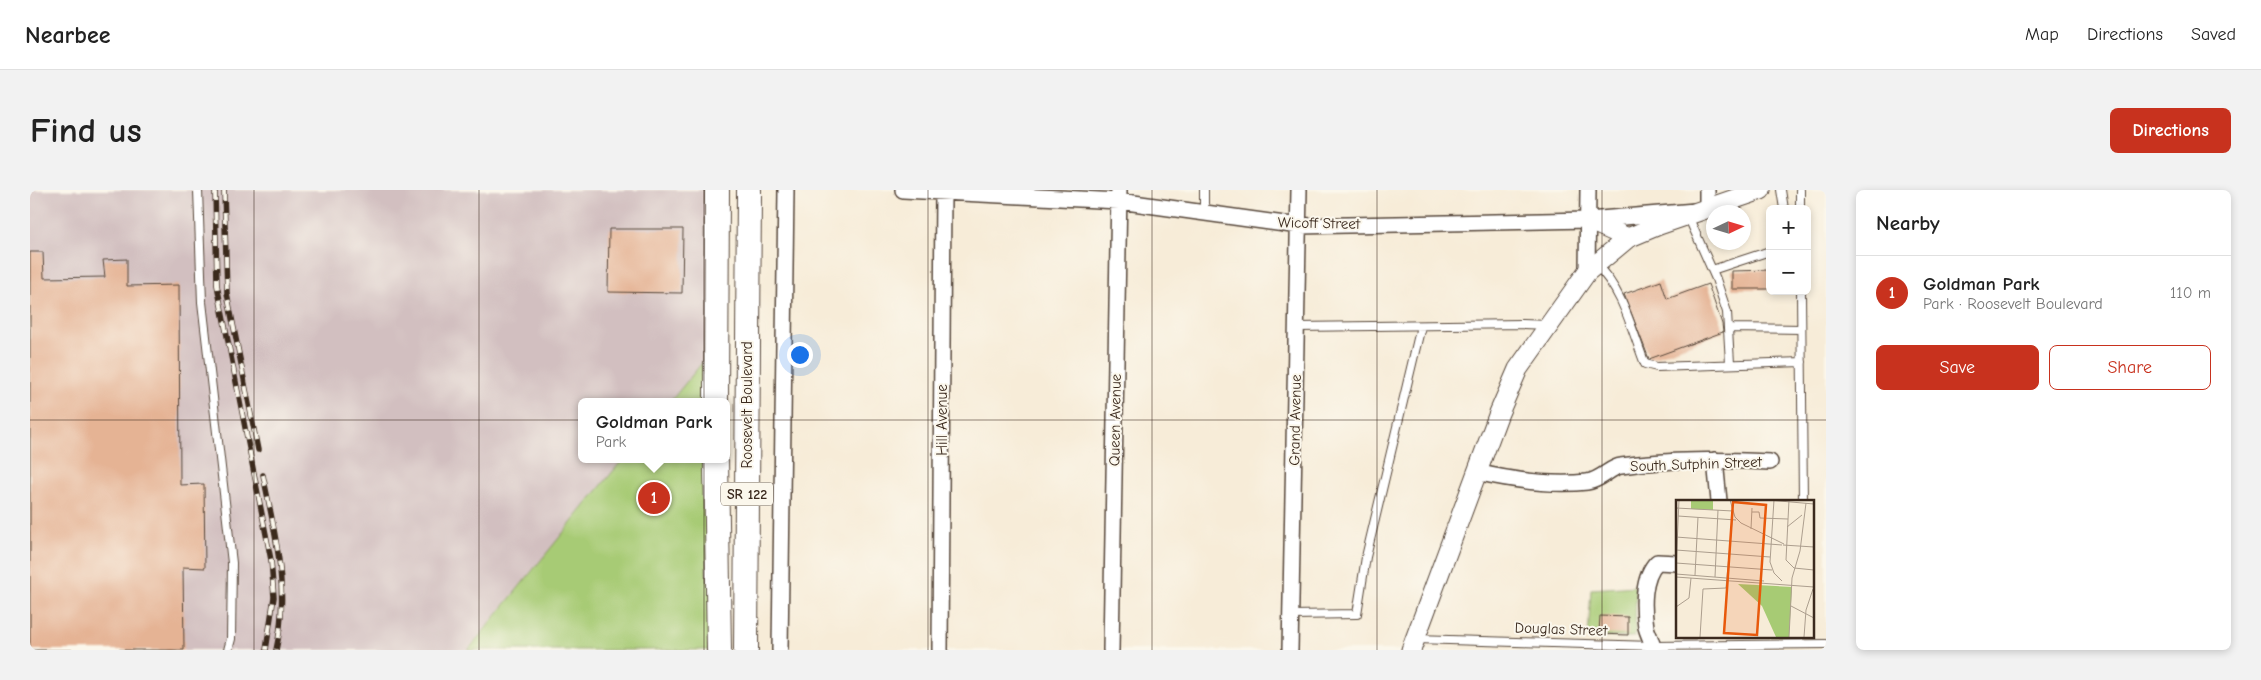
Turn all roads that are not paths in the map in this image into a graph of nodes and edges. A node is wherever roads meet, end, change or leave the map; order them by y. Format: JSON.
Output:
{"nodes":[{"id":1,"x":198,"y":190,"type":"edge"},
{"id":2,"x":717,"y":190,"type":"edge"},
{"id":3,"x":749,"y":190,"type":"edge"},
{"id":4,"x":786,"y":190,"type":"edge"},
{"id":5,"x":903,"y":190,"type":"edge"},
{"id":6,"x":1204,"y":190,"type":"edge"},
{"id":7,"x":1299,"y":190,"type":"edge"},
{"id":8,"x":1588,"y":190,"type":"edge"},
{"id":9,"x":1707,"y":190,"type":"edge"},
{"id":10,"x":1761,"y":190,"type":"edge"},
{"id":11,"x":1781,"y":190,"type":"edge"},
{"id":12,"x":1800,"y":190,"type":"edge"},
{"id":13,"x":943,"y":191,"type":"edge"},
{"id":14,"x":1032,"y":193,"type":"edge"},
{"id":15,"x":1119,"y":195,"type":"edge"},
{"id":16,"x":1707,"y":205,"type":"edge"},
{"id":17,"x":1720,"y":205,"type":"edge"},
{"id":18,"x":1783,"y":205,"type":"edge"},
{"id":19,"x":1800,"y":205,"type":"edge"},
{"id":20,"x":1706,"y":210,"type":"edge"},
{"id":21,"x":1706,"y":210,"type":"edge"},
{"id":22,"x":1204,"y":214,"type":"junction"},
{"id":23,"x":1688,"y":216,"type":"junction"},
{"id":24,"x":1588,"y":220,"type":"junction"},
{"id":25,"x":1299,"y":226,"type":"junction"},
{"id":26,"x":1628,"y":238,"type":"junction"},
{"id":27,"x":1766,"y":252,"type":"edge"},
{"id":28,"x":1591,"y":269,"type":"junction"},
{"id":29,"x":1712,"y":270,"type":"junction"},
{"id":30,"x":1801,"y":295,"type":"edge"},
{"id":31,"x":1547,"y":325,"type":"junction"},
{"id":32,"x":1421,"y":326,"type":"junction"},
{"id":33,"x":1297,"y":327,"type":"junction"},
{"id":34,"x":1729,"y":328,"type":"junction"},
{"id":35,"x":1801,"y":329,"type":"junction"},
{"id":36,"x":1802,"y":362,"type":"junction"},
{"id":37,"x":1730,"y":363,"type":"junction"},
{"id":38,"x":716,"y":398,"type":"edge"},
{"id":39,"x":1715,"y":460,"type":"junction"},
{"id":40,"x":1770,"y":462,"type":"dead end"},
{"id":41,"x":716,"y":463,"type":"edge"},
{"id":42,"x":1476,"y":472,"type":"junction"},
{"id":43,"x":1719,"y":500,"type":"edge"},
{"id":44,"x":1803,"y":500,"type":"edge"},
{"id":45,"x":1676,"y":563,"type":"edge"},
{"id":46,"x":1291,"y":615,"type":"junction"},
{"id":47,"x":1803,"y":640,"type":"edge"},
{"id":48,"x":1412,"y":644,"type":"edge"},
{"id":49,"x":1826,"y":644,"type":"edge"},
{"id":50,"x":1653,"y":648,"type":"edge"},
{"id":51,"x":228,"y":650,"type":"edge"},
{"id":52,"x":719,"y":650,"type":"edge"},
{"id":53,"x":746,"y":650,"type":"edge"},
{"id":54,"x":780,"y":650,"type":"edge"},
{"id":55,"x":940,"y":650,"type":"edge"},
{"id":56,"x":1112,"y":650,"type":"edge"},
{"id":57,"x":1290,"y":650,"type":"edge"}],
"edges":[{"from":1,"to":51,"type":"lane"},
{"from":2,"to":38,"type":"main road","name":"Roosevelt Boulevard"},
{"from":3,"to":53,"type":"main road","name":"Roosevelt Boulevard","number":"SR 122"},
{"from":4,"to":54,"type":"street"},
{"from":5,"to":13,"type":"street","name":"Wicoff Street"},
{"from":6,"to":22,"type":"lane"},
{"from":7,"to":25,"type":"street","name":"Grand Avenue"},
{"from":8,"to":24,"type":"street"},
{"from":9,"to":16,"type":"street"},
{"from":10,"to":17,"type":"street"},
{"from":11,"to":18,"type":"lane"},
{"from":12,"to":19,"type":"lane"},
{"from":13,"to":14,"type":"street","name":"Wicoff Street"},
{"from":13,"to":55,"type":"street","name":"Hill Avenue"},
{"from":14,"to":15,"type":"street","name":"Wicoff Street"},
{"from":15,"to":22,"type":"street","name":"Wicoff Street"},
{"from":15,"to":56,"type":"street","name":"Queen Avenue"},
{"from":20,"to":24,"type":"street","name":"Wicoff Street"},
{"from":21,"to":23,"type":"street"},
{"from":22,"to":25,"type":"street","name":"Wicoff Street"},
{"from":23,"to":26,"type":"street"},
{"from":23,"to":29,"type":"lane"},
{"from":24,"to":25,"type":"street","name":"Wicoff Street"},
{"from":24,"to":26,"type":"street"},
{"from":24,"to":28,"type":"street"},
{"from":25,"to":33,"type":"street","name":"Grand Avenue"},
{"from":26,"to":28,"type":"street"},
{"from":27,"to":29,"type":"lane"},
{"from":28,"to":31,"type":"street"},
{"from":28,"to":37,"type":"lane"},
{"from":29,"to":34,"type":"lane"},
{"from":30,"to":35,"type":"lane"},
{"from":31,"to":32,"type":"lane"},
{"from":31,"to":42,"type":"street"},
{"from":32,"to":33,"type":"lane"},
{"from":32,"to":46,"type":"lane"},
{"from":33,"to":46,"type":"street","name":"Grand Avenue"},
{"from":34,"to":35,"type":"lane"},
{"from":34,"to":37,"type":"lane"},
{"from":35,"to":36,"type":"lane"},
{"from":36,"to":37,"type":"lane"},
{"from":36,"to":44,"type":"lane"},
{"from":39,"to":40,"type":"street","name":"South Sutphin Street"},
{"from":39,"to":42,"type":"street","name":"South Sutphin Street"},
{"from":39,"to":43,"type":"street"},
{"from":41,"to":52,"type":"main road","name":"Roosevelt Boulevard","number":"SR 122"},
{"from":42,"to":48,"type":"street"},
{"from":45,"to":50,"type":"street"},
{"from":46,"to":57,"type":"street","name":"Grand Avenue"},
{"from":47,"to":49,"type":"lane","name":"Douglas Street"},
{"from":47,"to":50,"type":"lane","name":"Douglas Street"},
{"from":48,"to":50,"type":"lane","name":"Douglas Street"}]}
